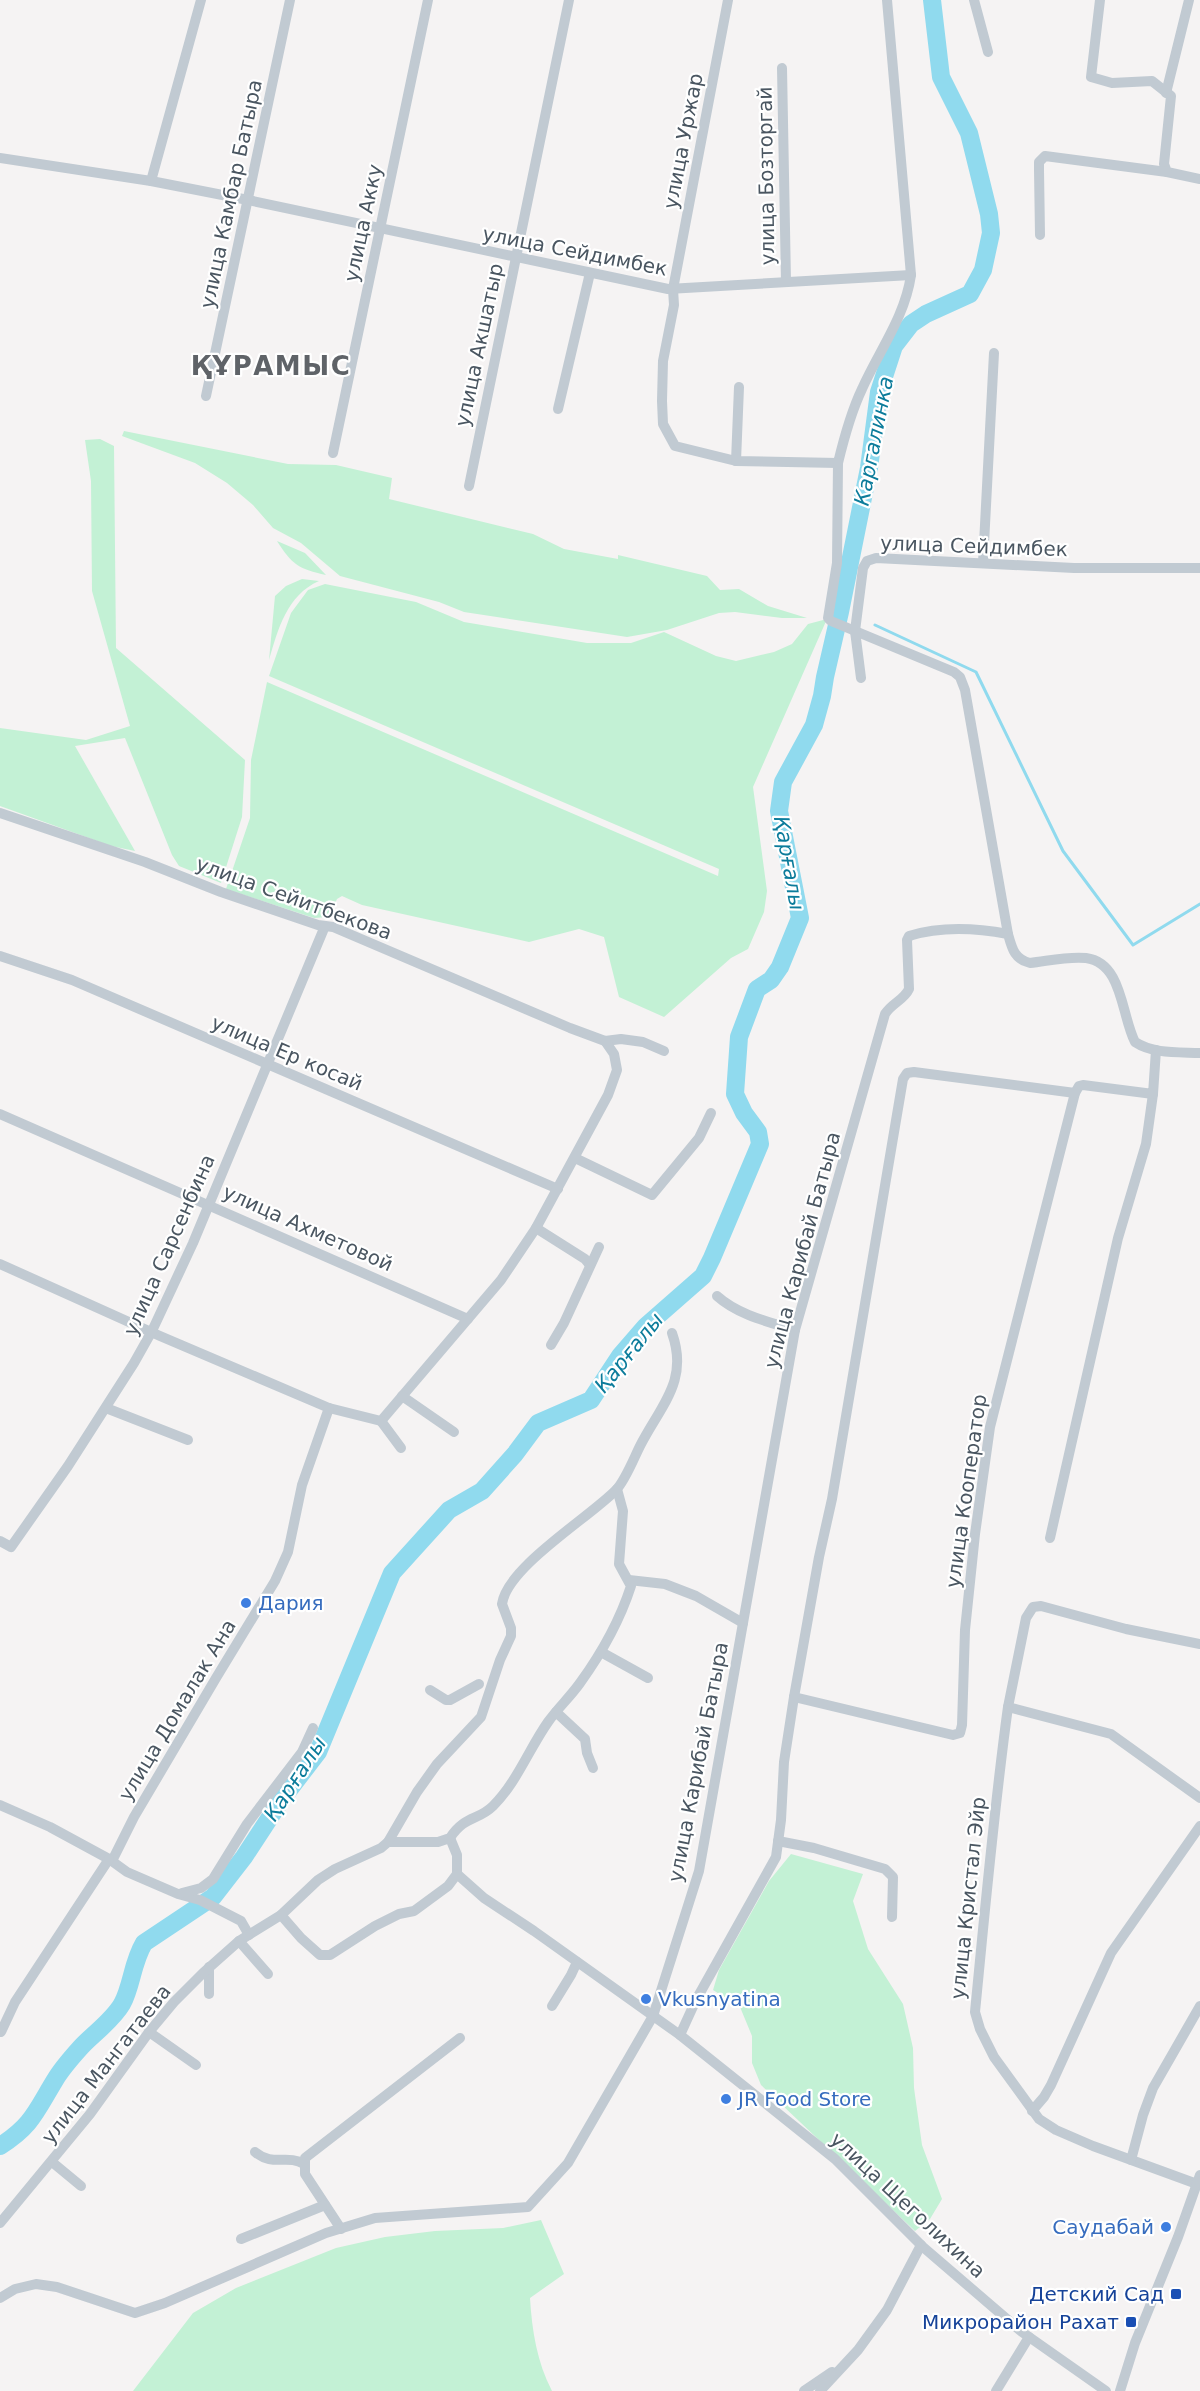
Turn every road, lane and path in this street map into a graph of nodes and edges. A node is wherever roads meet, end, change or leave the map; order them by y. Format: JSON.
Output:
{"nodes":[{"id":1,"x":201,"y":0,"type":"edge"},
{"id":2,"x":290,"y":0,"type":"edge"},
{"id":3,"x":428,"y":0,"type":"edge"},
{"id":4,"x":569,"y":0,"type":"edge"},
{"id":5,"x":728,"y":0,"type":"edge"},
{"id":6,"x":887,"y":0,"type":"edge"},
{"id":7,"x":974,"y":0,"type":"edge"},
{"id":8,"x":1100,"y":0,"type":"edge"},
{"id":9,"x":1189,"y":0,"type":"edge"},
{"id":10,"x":988,"y":52,"type":"dead end"},
{"id":11,"x":782,"y":68,"type":"dead end"},
{"id":12,"x":1166,"y":93,"type":"junction"},
{"id":13,"x":0,"y":158,"type":"edge"},
{"id":14,"x":1167,"y":172,"type":"junction"},
{"id":15,"x":1200,"y":179,"type":"edge"},
{"id":16,"x":151,"y":181,"type":"junction"},
{"id":17,"x":248,"y":200,"type":"junction"},
{"id":18,"x":380,"y":229,"type":"junction"},
{"id":19,"x":1040,"y":235,"type":"dead end"},
{"id":20,"x":516,"y":258,"type":"junction"},
{"id":21,"x":590,"y":273,"type":"junction"},
{"id":22,"x":910,"y":275,"type":"junction"},
{"id":23,"x":786,"y":282,"type":"junction"},
{"id":24,"x":673,"y":289,"type":"junction"},
{"id":25,"x":994,"y":352,"type":"dead end"},
{"id":26,"x":740,"y":387,"type":"dead end"},
{"id":27,"x":206,"y":396,"type":"dead end"},
{"id":28,"x":558,"y":409,"type":"dead end"},
{"id":29,"x":333,"y":453,"type":"dead end"},
{"id":30,"x":736,"y":461,"type":"junction"},
{"id":31,"x":838,"y":463,"type":"junction"},
{"id":32,"x":469,"y":486,"type":"dead end"},
{"id":33,"x":983,"y":563,"type":"junction"},
{"id":34,"x":1200,"y":568,"type":"edge"},
{"id":35,"x":855,"y":631,"type":"junction"},
{"id":36,"x":861,"y":678,"type":"dead end"},
{"id":37,"x":0,"y":813,"type":"edge"},
{"id":38,"x":325,"y":926,"type":"junction"},
{"id":39,"x":1008,"y":934,"type":"junction"},
{"id":40,"x":0,"y":956,"type":"edge"},
{"id":41,"x":605,"y":1041,"type":"junction"},
{"id":42,"x":1156,"y":1050,"type":"junction"},
{"id":43,"x":664,"y":1051,"type":"dead end"},
{"id":44,"x":1200,"y":1053,"type":"edge"},
{"id":45,"x":268,"y":1065,"type":"junction"},
{"id":46,"x":1075,"y":1094,"type":"junction"},
{"id":47,"x":1153,"y":1094,"type":"junction"},
{"id":48,"x":711,"y":1113,"type":"dead end"},
{"id":49,"x":0,"y":1114,"type":"edge"},
{"id":50,"x":575,"y":1158,"type":"junction"},
{"id":51,"x":558,"y":1189,"type":"junction"},
{"id":52,"x":209,"y":1204,"type":"junction"},
{"id":53,"x":536,"y":1228,"type":"junction"},
{"id":54,"x":599,"y":1247,"type":"dead end"},
{"id":55,"x":0,"y":1264,"type":"edge"},
{"id":56,"x":590,"y":1265,"type":"junction"},
{"id":57,"x":717,"y":1296,"type":"dead end"},
{"id":58,"x":468,"y":1319,"type":"junction"},
{"id":59,"x":795,"y":1330,"type":"junction"},
{"id":60,"x":152,"y":1331,"type":"junction"},
{"id":61,"x":672,"y":1333,"type":"dead end"},
{"id":62,"x":550,"y":1344,"type":"dead end"},
{"id":63,"x":402,"y":1396,"type":"junction"},
{"id":64,"x":106,"y":1408,"type":"junction"},
{"id":65,"x":329,"y":1408,"type":"junction"},
{"id":66,"x":381,"y":1421,"type":"junction"},
{"id":67,"x":454,"y":1432,"type":"dead end"},
{"id":68,"x":188,"y":1440,"type":"dead end"},
{"id":69,"x":400,"y":1448,"type":"dead end"},
{"id":70,"x":617,"y":1489,"type":"junction"},
{"id":71,"x":1050,"y":1538,"type":"dead end"},
{"id":72,"x":0,"y":1541,"type":"edge"},
{"id":73,"x":629,"y":1580,"type":"junction"},
{"id":74,"x":743,"y":1623,"type":"junction"},
{"id":75,"x":1200,"y":1644,"type":"edge"},
{"id":76,"x":601,"y":1652,"type":"junction"},
{"id":77,"x":648,"y":1678,"type":"dead end"},
{"id":78,"x":430,"y":1690,"type":"dead end"},
{"id":79,"x":490,"y":1691,"type":"junction"},
{"id":80,"x":794,"y":1697,"type":"junction"},
{"id":81,"x":1008,"y":1707,"type":"junction"},
{"id":82,"x":556,"y":1712,"type":"junction"},
{"id":83,"x":313,"y":1728,"type":"dead end"},
{"id":84,"x":593,"y":1768,"type":"dead end"},
{"id":85,"x":1200,"y":1798,"type":"edge"},
{"id":86,"x":0,"y":1805,"type":"edge"},
{"id":87,"x":1200,"y":1826,"type":"edge"},
{"id":88,"x":450,"y":1838,"type":"junction"},
{"id":89,"x":778,"y":1841,"type":"junction"},
{"id":90,"x":388,"y":1842,"type":"junction"},
{"id":91,"x":110,"y":1860,"type":"junction"},
{"id":92,"x":457,"y":1874,"type":"junction"},
{"id":93,"x":178,"y":1894,"type":"junction"},
{"id":94,"x":281,"y":1915,"type":"junction"},
{"id":95,"x":892,"y":1917,"type":"dead end"},
{"id":96,"x":244,"y":1938,"type":"junction"},
{"id":97,"x":577,"y":1962,"type":"junction"},
{"id":98,"x":209,"y":1967,"type":"junction"},
{"id":99,"x":268,"y":1974,"type":"dead end"},
{"id":100,"x":209,"y":1994,"type":"dead end"},
{"id":101,"x":552,"y":2006,"type":"dead end"},
{"id":102,"x":1200,"y":2006,"type":"edge"},
{"id":103,"x":654,"y":2016,"type":"junction"},
{"id":104,"x":1,"y":2032,"type":"edge"},
{"id":105,"x":149,"y":2032,"type":"junction"},
{"id":106,"x":680,"y":2035,"type":"junction"},
{"id":107,"x":460,"y":2038,"type":"dead end"},
{"id":108,"x":196,"y":2065,"type":"dead end"},
{"id":109,"x":1032,"y":2111,"type":"junction"},
{"id":110,"x":255,"y":2152,"type":"dead end"},
{"id":111,"x":1131,"y":2160,"type":"junction"},
{"id":112,"x":52,"y":2162,"type":"junction"},
{"id":113,"x":304,"y":2164,"type":"junction"},
{"id":114,"x":1198,"y":2180,"type":"edge"},
{"id":115,"x":81,"y":2186,"type":"dead end"},
{"id":116,"x":325,"y":2205,"type":"junction"},
{"id":117,"x":0,"y":2223,"type":"edge"},
{"id":118,"x":341,"y":2229,"type":"junction"},
{"id":119,"x":242,"y":2239,"type":"dead end"},
{"id":120,"x":921,"y":2245,"type":"junction"},
{"id":121,"x":0,"y":2298,"type":"edge"},
{"id":122,"x":1029,"y":2337,"type":"junction"},
{"id":123,"x":847,"y":2362,"type":"junction"},
{"id":124,"x":804,"y":2391,"type":"edge"},
{"id":125,"x":820,"y":2391,"type":"edge"},
{"id":126,"x":996,"y":2391,"type":"edge"},
{"id":127,"x":1106,"y":2391,"type":"edge"},
{"id":128,"x":1120,"y":2391,"type":"edge"}],
"edges":[{"from":1,"to":16,"type":"street"},
{"from":2,"to":17,"type":"street","name":"улица Камбар Батыра"},
{"from":3,"to":18,"type":"street","name":"улица Акку"},
{"from":4,"to":20,"type":"street","name":"улица Акшатыр"},
{"from":5,"to":24,"type":"street","name":"улица Уржар"},
{"from":6,"to":22,"type":"street"},
{"from":7,"to":10,"type":"street"},
{"from":8,"to":12,"type":"street"},
{"from":9,"to":12,"type":"street"},
{"from":11,"to":23,"type":"street","name":"улица Бозторгай"},
{"from":12,"to":14,"type":"street"},
{"from":13,"to":16,"type":"street","name":"улица Сейдимбек"},
{"from":14,"to":15,"type":"street"},
{"from":14,"to":19,"type":"street"},
{"from":16,"to":17,"type":"street","name":"улица Сейдимбек"},
{"from":17,"to":18,"type":"street","name":"улица Сейдимбек"},
{"from":17,"to":27,"type":"street","name":"улица Камбар Батыра"},
{"from":18,"to":20,"type":"street","name":"улица Сейдимбек"},
{"from":18,"to":29,"type":"street","name":"улица Акку"},
{"from":20,"to":21,"type":"street","name":"улица Сейдимбек"},
{"from":20,"to":32,"type":"street","name":"улица Акшатыр"},
{"from":21,"to":24,"type":"street","name":"улица Сейдимбек"},
{"from":21,"to":28,"type":"street"},
{"from":22,"to":23,"type":"street","name":"улица Сейдимбек"},
{"from":22,"to":31,"type":"street"},
{"from":23,"to":24,"type":"street","name":"улица Сейдимбек"},
{"from":24,"to":30,"type":"street"},
{"from":25,"to":33,"type":"street"},
{"from":26,"to":30,"type":"street"},
{"from":30,"to":31,"type":"street"},
{"from":31,"to":35,"type":"street"},
{"from":33,"to":34,"type":"street","name":"улица Сейдимбек"},
{"from":33,"to":35,"type":"street","name":"улица Сейдимбек"},
{"from":35,"to":36,"type":"street","name":"улица Сейдимбек"},
{"from":35,"to":39,"type":"street"},
{"from":37,"to":38,"type":"street","name":"улица Сейитбекова"},
{"from":38,"to":41,"type":"street","name":"улица Сейитбекова"},
{"from":38,"to":45,"type":"street","name":"улица Сарсенбина"},
{"from":39,"to":42,"type":"street"},
{"from":39,"to":59,"type":"street","name":"улица Карибай Батыра"},
{"from":40,"to":45,"type":"street","name":"улица Ер косай"},
{"from":41,"to":43,"type":"street"},
{"from":41,"to":50,"type":"street"},
{"from":42,"to":44,"type":"street"},
{"from":42,"to":47,"type":"street"},
{"from":45,"to":51,"type":"street","name":"улица Ер косай"},
{"from":45,"to":52,"type":"street","name":"улица Сарсенбина"},
{"from":46,"to":47,"type":"street"},
{"from":46,"to":80,"type":"street"},
{"from":46,"to":80,"type":"street","name":"улица Кооператор"},
{"from":47,"to":71,"type":"street"},
{"from":48,"to":50,"type":"street"},
{"from":49,"to":52,"type":"street","name":"улица Ахметовой"},
{"from":50,"to":51,"type":"street"},
{"from":51,"to":53,"type":"street"},
{"from":52,"to":58,"type":"street","name":"улица Ахметовой"},
{"from":52,"to":60,"type":"street","name":"улица Сарсенбина"},
{"from":53,"to":56,"type":"street"},
{"from":53,"to":58,"type":"street"},
{"from":54,"to":56,"type":"street"},
{"from":55,"to":60,"type":"street"},
{"from":56,"to":62,"type":"street"},
{"from":57,"to":59,"type":"street"},
{"from":58,"to":63,"type":"street"},
{"from":59,"to":74,"type":"street","name":"улица Карибай Батыра"},
{"from":60,"to":64,"type":"street","name":"улица Сарсенбина"},
{"from":60,"to":65,"type":"street"},
{"from":61,"to":70,"type":"street"},
{"from":63,"to":66,"type":"street"},
{"from":63,"to":67,"type":"street"},
{"from":64,"to":68,"type":"street"},
{"from":64,"to":72,"type":"street","name":"улица Сарсенбина"},
{"from":65,"to":66,"type":"street"},
{"from":65,"to":91,"type":"street","name":"улица Домалак Ана"},
{"from":66,"to":69,"type":"street"},
{"from":70,"to":73,"type":"street"},
{"from":70,"to":79,"type":"street","name":"улица Мангатаева"},
{"from":73,"to":74,"type":"street"},
{"from":73,"to":76,"type":"street"},
{"from":74,"to":103,"type":"street","name":"улица Карибай Батыра"},
{"from":75,"to":81,"type":"street","name":"улица Кристал Эйр"},
{"from":76,"to":77,"type":"street"},
{"from":76,"to":82,"type":"street"},
{"from":78,"to":79,"type":"street"},
{"from":79,"to":90,"type":"street","name":"улица Мангатаева"},
{"from":80,"to":89,"type":"street"},
{"from":81,"to":85,"type":"street"},
{"from":81,"to":109,"type":"street","name":"улица Кристал Эйр"},
{"from":82,"to":84,"type":"street"},
{"from":82,"to":88,"type":"street"},
{"from":83,"to":93,"type":"street"},
{"from":86,"to":91,"type":"street"},
{"from":87,"to":109,"type":"street"},
{"from":88,"to":90,"type":"street"},
{"from":88,"to":92,"type":"street"},
{"from":89,"to":95,"type":"street"},
{"from":89,"to":106,"type":"street"},
{"from":90,"to":94,"type":"street","name":"улица Мангатаева"},
{"from":91,"to":93,"type":"street"},
{"from":91,"to":104,"type":"street","name":"улица Домалак Ана"},
{"from":92,"to":94,"type":"street"},
{"from":92,"to":97,"type":"street","name":"улица Щеголихина"},
{"from":93,"to":96,"type":"street"},
{"from":94,"to":96,"type":"street","name":"улица Мангатаева"},
{"from":96,"to":98,"type":"street","name":"улица Мангатаева"},
{"from":96,"to":99,"type":"street"},
{"from":97,"to":101,"type":"street"},
{"from":97,"to":103,"type":"street","name":"улица Щеголихина"},
{"from":98,"to":100,"type":"street"},
{"from":98,"to":105,"type":"street","name":"улица Мангатаева"},
{"from":102,"to":111,"type":"street"},
{"from":103,"to":106,"type":"street","name":"улица Щеголихина"},
{"from":103,"to":118,"type":"street","name":"улица Карибай Батыра"},
{"from":105,"to":108,"type":"street"},
{"from":105,"to":112,"type":"street","name":"улица Мангатаева"},
{"from":106,"to":120,"type":"street","name":"улица Щеголихина"},
{"from":107,"to":113,"type":"street"},
{"from":109,"to":111,"type":"street","name":"улица Кристал Эйр"},
{"from":110,"to":113,"type":"street"},
{"from":111,"to":114,"type":"street","name":"улица Кристал Эйр"},
{"from":112,"to":115,"type":"street"},
{"from":112,"to":117,"type":"street","name":"улица Мангатаева"},
{"from":113,"to":116,"type":"street"},
{"from":114,"to":128,"type":"street"},
{"from":116,"to":118,"type":"street"},
{"from":116,"to":119,"type":"street"},
{"from":118,"to":121,"type":"street","name":"улица Карибай Батыра"},
{"from":120,"to":122,"type":"street","name":"улица Щеголихина"},
{"from":120,"to":123,"type":"street"},
{"from":122,"to":126,"type":"street"},
{"from":122,"to":127,"type":"street","name":"улица Щеголихина"},
{"from":123,"to":124,"type":"street"},
{"from":123,"to":125,"type":"street"}]}
